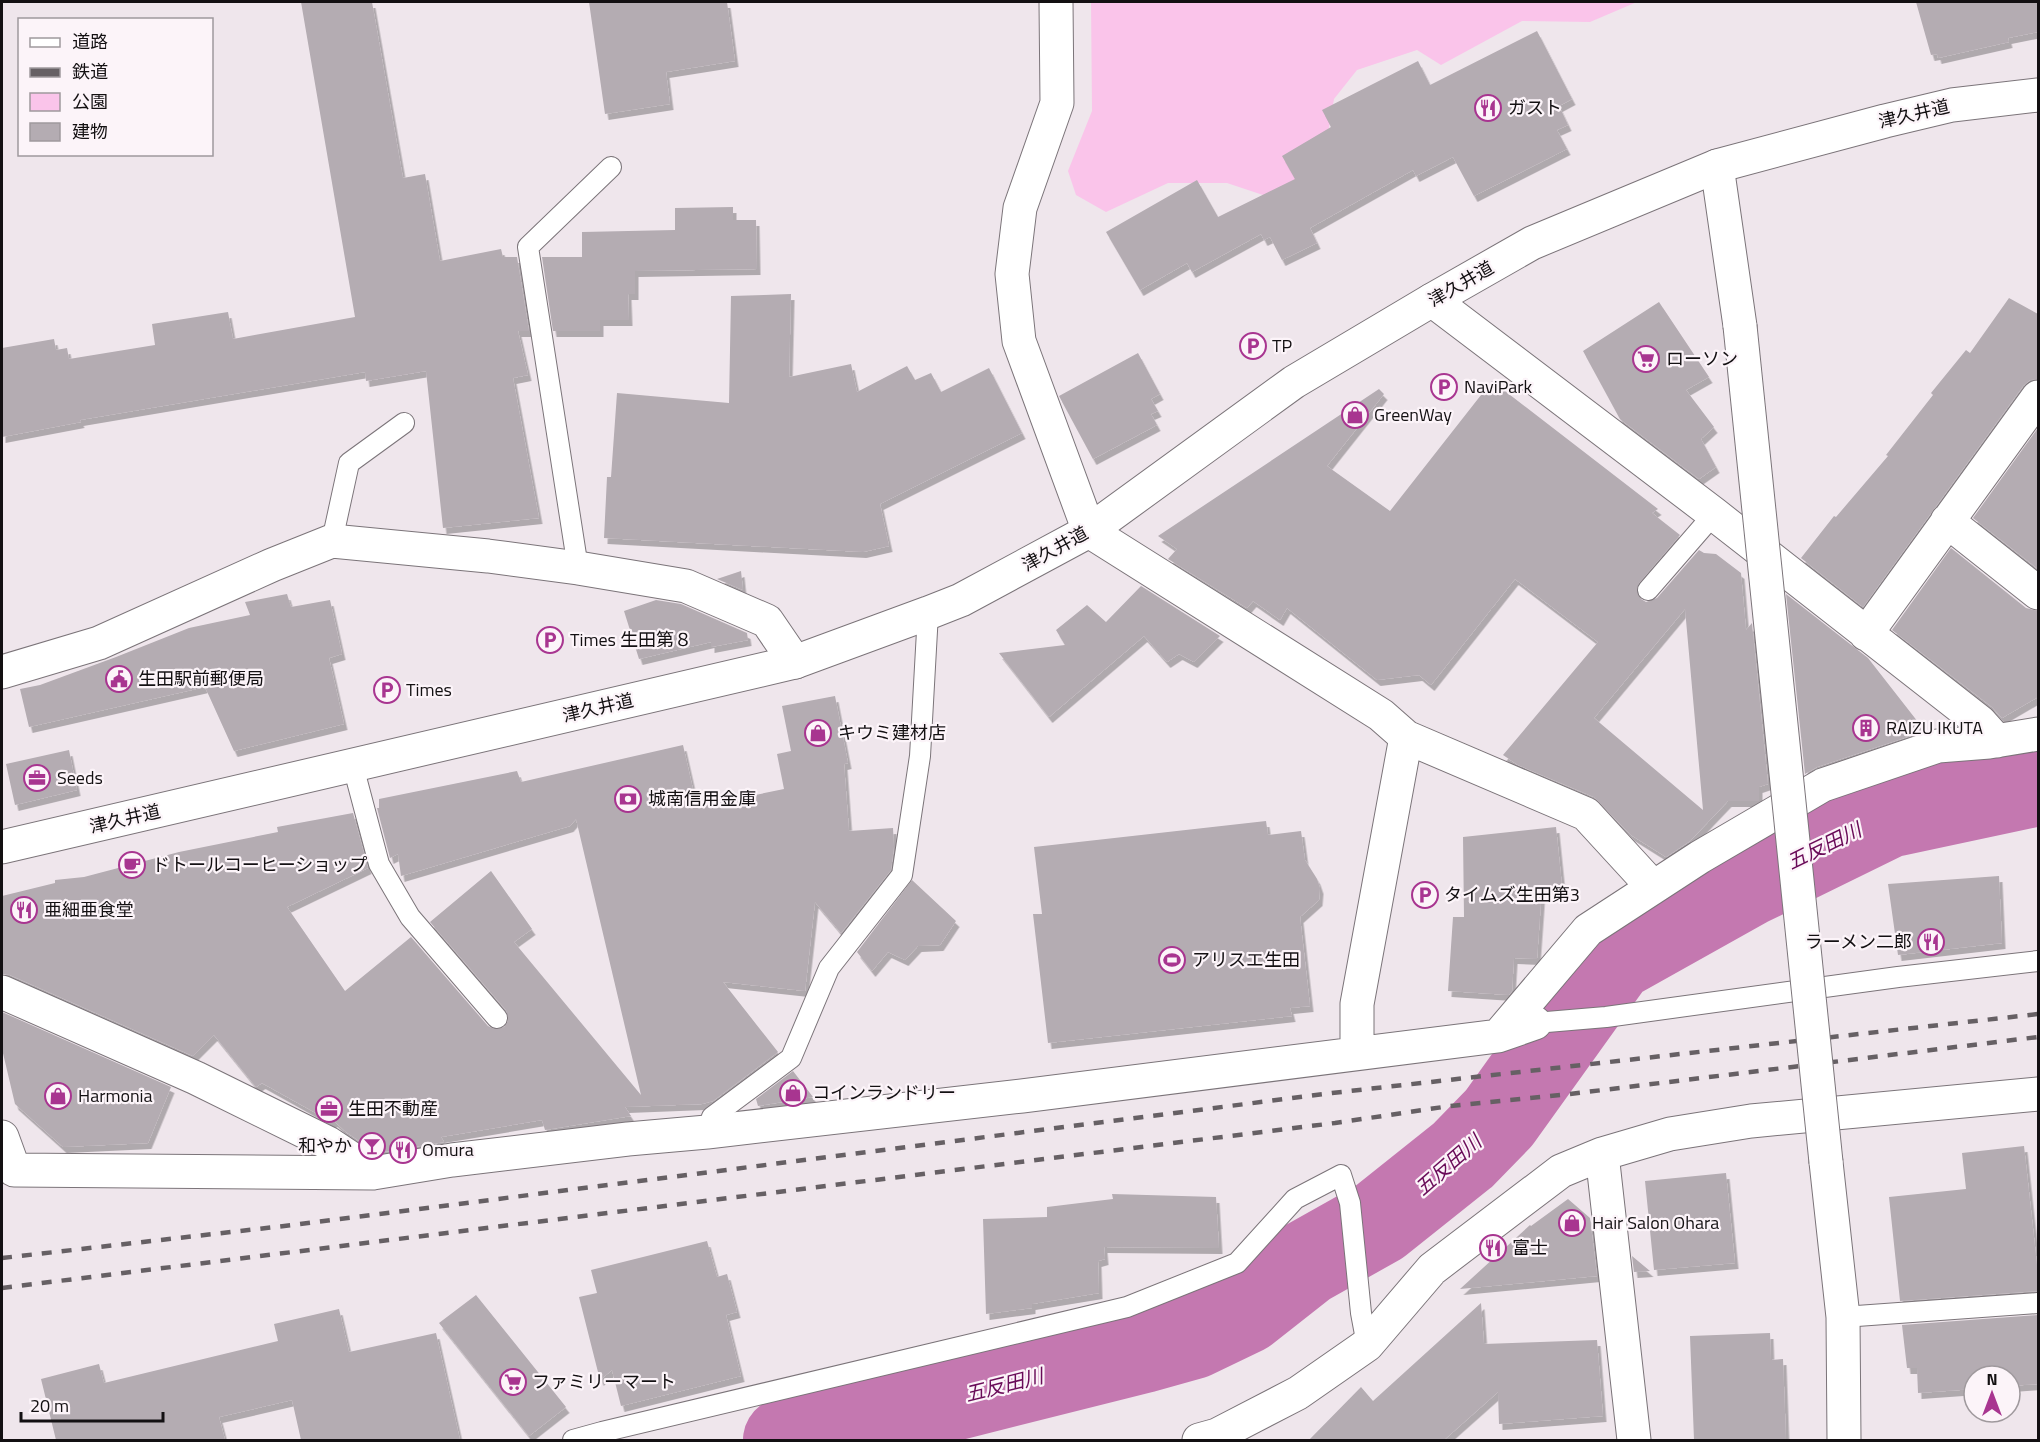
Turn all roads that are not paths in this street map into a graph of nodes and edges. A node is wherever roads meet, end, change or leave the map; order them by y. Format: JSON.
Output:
{"nodes":[{"id":1,"x":1056,"y":2,"type":"edge"},
{"id":2,"x":2038,"y":95,"type":"edge"},
{"id":3,"x":1717,"y":166,"type":"junction"},
{"id":4,"x":611,"y":167,"type":"dead end"},
{"id":5,"x":1432,"y":300,"type":"junction"},
{"id":6,"x":2038,"y":397,"type":"edge"},
{"id":7,"x":404,"y":423,"type":"dead end"},
{"id":8,"x":1714,"y":514,"type":"junction"},
{"id":9,"x":1947,"y":521,"type":"junction"},
{"id":10,"x":1089,"y":531,"type":"junction"},
{"id":11,"x":332,"y":541,"type":"junction"},
{"id":12,"x":578,"y":568,"type":"junction"},
{"id":13,"x":1648,"y":590,"type":"dead end"},
{"id":14,"x":2038,"y":594,"type":"edge"},
{"id":15,"x":928,"y":613,"type":"junction"},
{"id":16,"x":1866,"y":634,"type":"junction"},
{"id":17,"x":795,"y":662,"type":"junction"},
{"id":18,"x":2,"y":672,"type":"edge"},
{"id":19,"x":2038,"y":734,"type":"edge"},
{"id":20,"x":1406,"y":737,"type":"junction"},
{"id":21,"x":1996,"y":741,"type":"junction"},
{"id":22,"x":353,"y":766,"type":"junction"},
{"id":23,"x":2,"y":848,"type":"edge"},
{"id":24,"x":1653,"y":887,"type":"junction"},
{"id":25,"x":2038,"y":962,"type":"edge"},
{"id":26,"x":2,"y":992,"type":"edge"},
{"id":27,"x":497,"y":1018,"type":"dead end"},
{"id":28,"x":1535,"y":1023,"type":"joint"},
{"id":29,"x":1498,"y":1036,"type":"junction"},
{"id":30,"x":1358,"y":1053,"type":"junction"},
{"id":31,"x":2038,"y":1094,"type":"edge"},
{"id":32,"x":707,"y":1132,"type":"junction"},
{"id":33,"x":2,"y":1137,"type":"edge"},
{"id":34,"x":1602,"y":1154,"type":"junction"},
{"id":35,"x":374,"y":1173,"type":"junction"},
{"id":36,"x":2038,"y":1303,"type":"edge"},
{"id":37,"x":1843,"y":1317,"type":"junction"},
{"id":38,"x":1367,"y":1345,"type":"junction"},
{"id":39,"x":573,"y":1440,"type":"edge"},
{"id":40,"x":1199,"y":1440,"type":"edge"},
{"id":41,"x":1634,"y":1440,"type":"edge"},
{"id":42,"x":1844,"y":1440,"type":"edge"}],
"edges":[{"from":1,"to":10,"type":"street"},
{"from":2,"to":3,"type":"street","name":"津久井道"},
{"from":3,"to":5,"type":"street","name":"津久井道"},
{"from":3,"to":37,"type":"street","bridge":true},
{"from":4,"to":12,"type":"lane"},
{"from":5,"to":8,"type":"street"},
{"from":5,"to":10,"type":"street","name":"津久井道"},
{"from":6,"to":9,"type":"street"},
{"from":7,"to":11,"type":"lane"},
{"from":8,"to":13,"type":"lane"},
{"from":8,"to":16,"type":"street"},
{"from":9,"to":14,"type":"street"},
{"from":9,"to":16,"type":"street"},
{"from":10,"to":15,"type":"street","name":"津久井道"},
{"from":10,"to":20,"type":"street"},
{"from":11,"to":12,"type":"street"},
{"from":11,"to":18,"type":"street"},
{"from":12,"to":17,"type":"street"},
{"from":15,"to":17,"type":"street","name":"津久井道"},
{"from":15,"to":32,"type":"lane"},
{"from":16,"to":21,"type":"street"},
{"from":17,"to":22,"type":"street","name":"津久井道"},
{"from":19,"to":21,"type":"street"},
{"from":20,"to":24,"type":"street"},
{"from":20,"to":30,"type":"street"},
{"from":21,"to":24,"type":"street"},
{"from":22,"to":23,"type":"street","name":"津久井道"},
{"from":22,"to":27,"type":"lane"},
{"from":24,"to":29,"type":"street"},
{"from":25,"to":28,"type":"lane"},
{"from":26,"to":35,"type":"street"},
{"from":28,"to":29,"type":"street"},
{"from":29,"to":30,"type":"street"},
{"from":30,"to":32,"type":"street"},
{"from":31,"to":34,"type":"street"},
{"from":32,"to":35,"type":"street"},
{"from":33,"to":35,"type":"street"},
{"from":34,"to":38,"type":"street"},
{"from":34,"to":41,"type":"street"},
{"from":36,"to":37,"type":"lane"},
{"from":37,"to":42,"type":"street"},
{"from":38,"to":39,"type":"lane"},
{"from":38,"to":40,"type":"street"}]}
